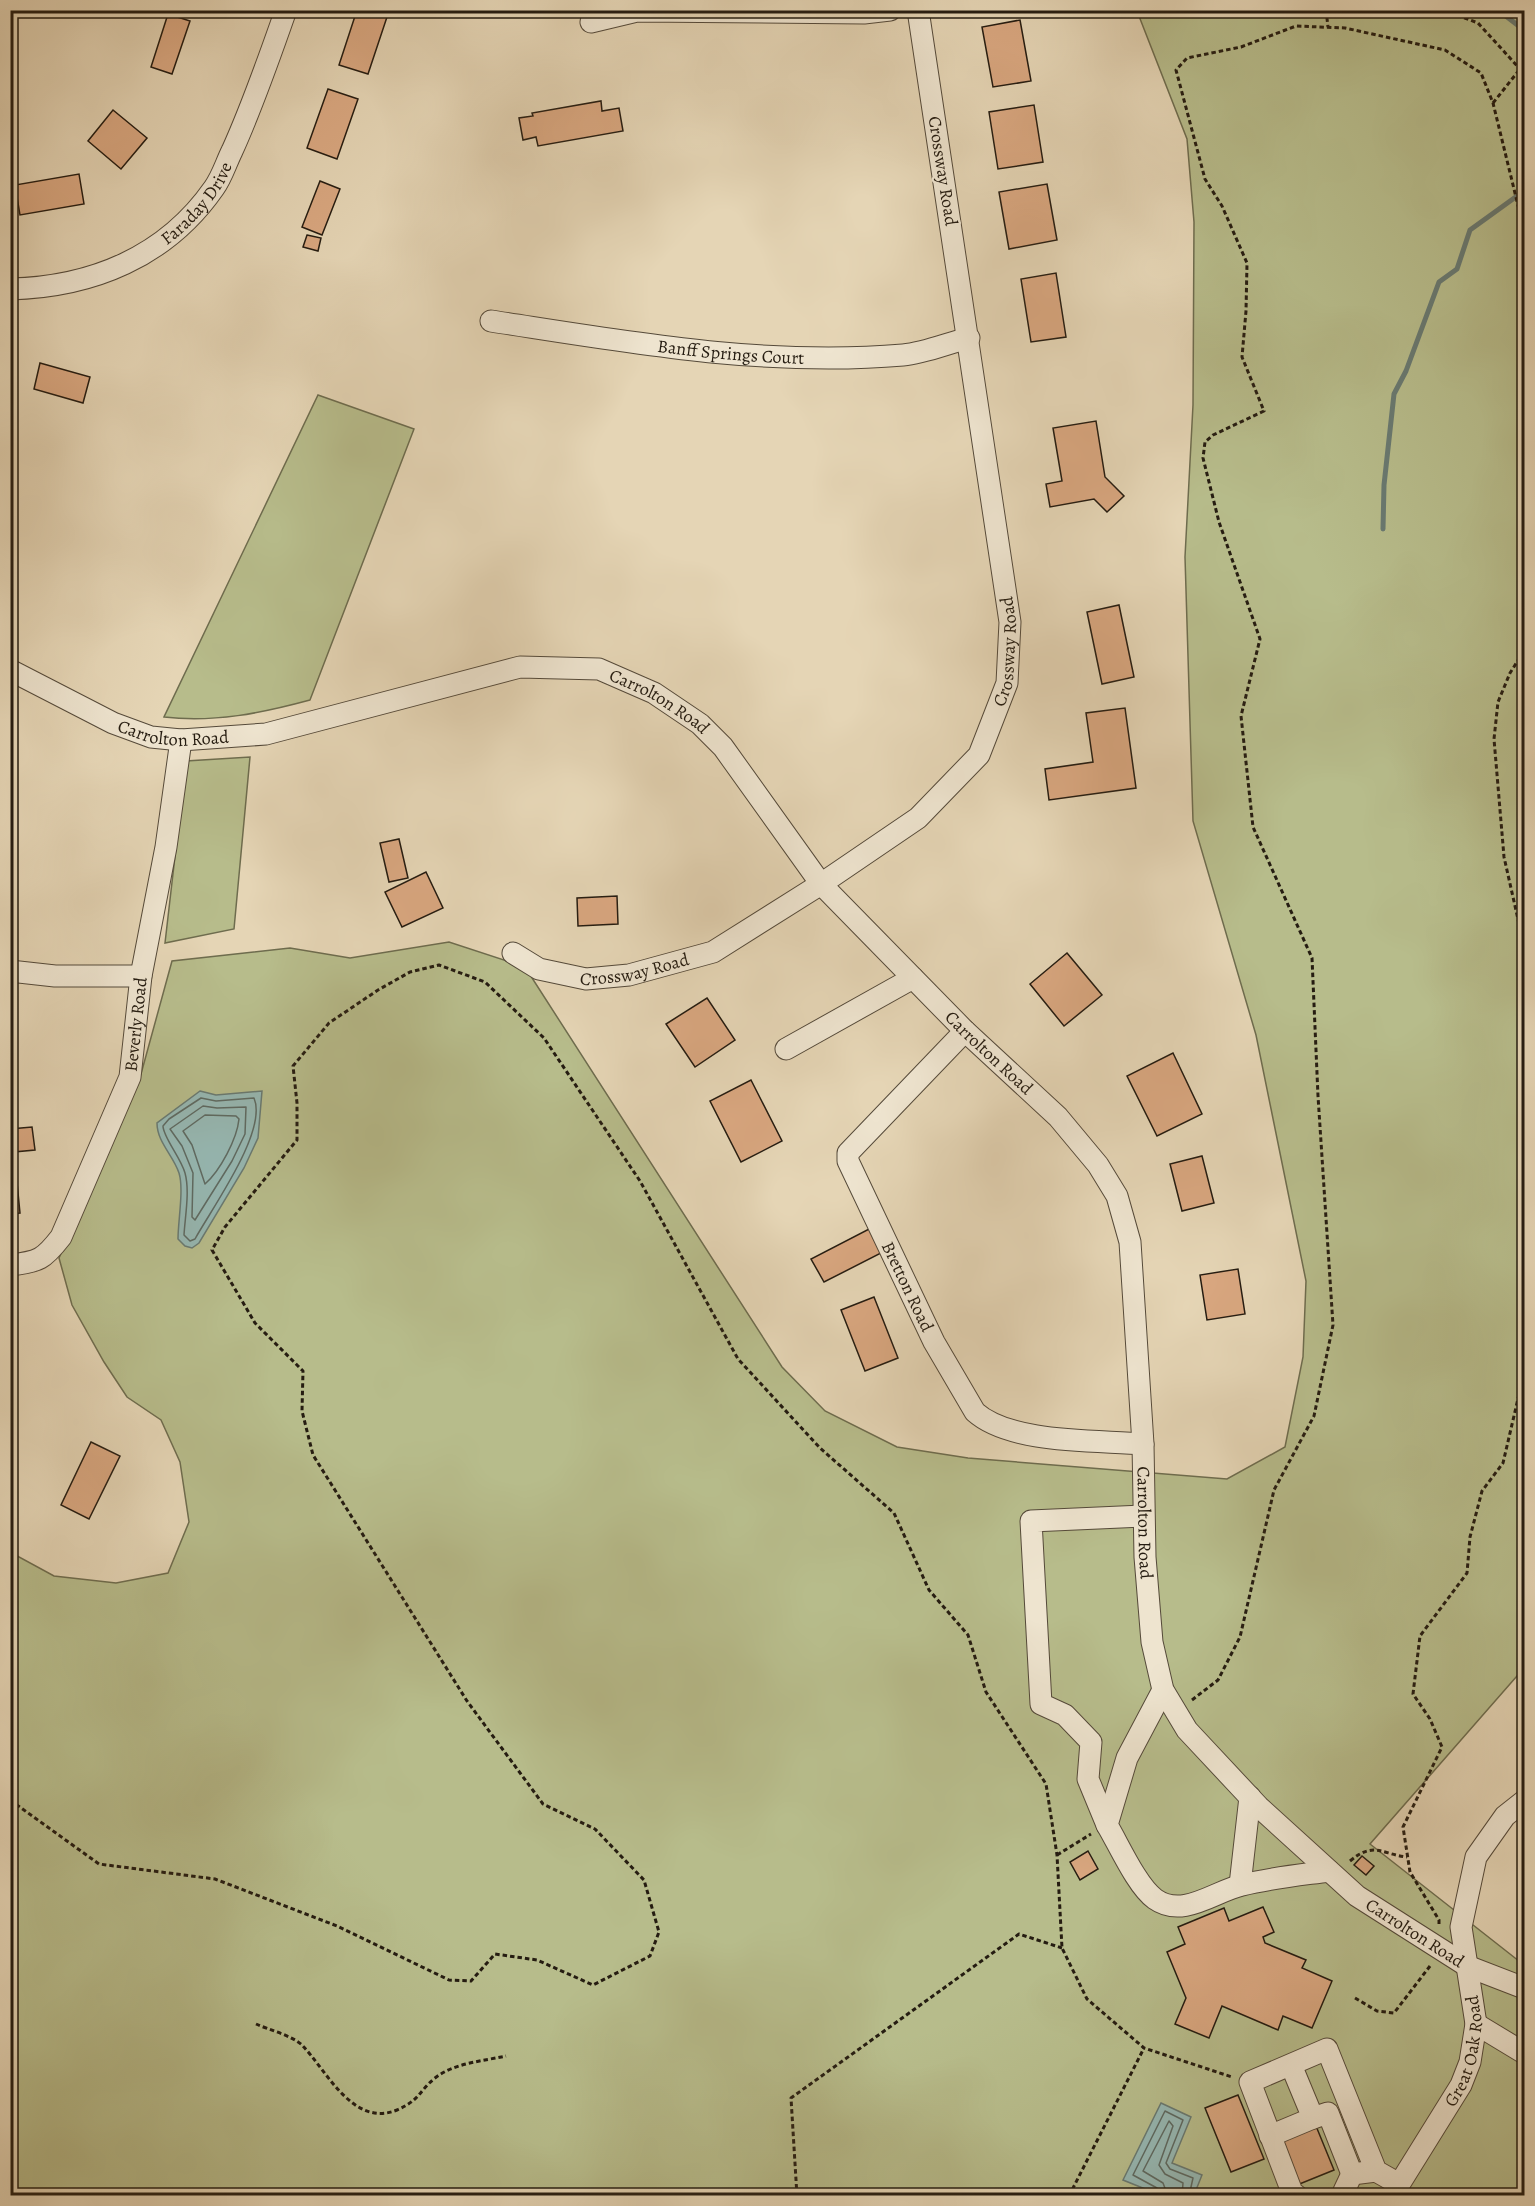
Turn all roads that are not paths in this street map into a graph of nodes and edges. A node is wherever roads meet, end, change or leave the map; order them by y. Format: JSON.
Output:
{"nodes":[{"id":1,"x":286,"y":10,"type":"edge"},
{"id":2,"x":890,"y":10,"type":"edge"},
{"id":3,"x":918,"y":10,"type":"edge"},
{"id":4,"x":591,"y":22,"type":"dead end"},
{"id":5,"x":10,"y":289,"type":"edge"},
{"id":6,"x":491,"y":321,"type":"dead end"},
{"id":7,"x":969,"y":338,"type":"junction"},
{"id":8,"x":10,"y":670,"type":"edge"},
{"id":9,"x":181,"y":740,"type":"junction"},
{"id":10,"x":821,"y":884,"type":"junction"},
{"id":11,"x":513,"y":953,"type":"dead end"},
{"id":12,"x":10,"y":970,"type":"edge"},
{"id":13,"x":141,"y":976,"type":"junction"},
{"id":14,"x":913,"y":978,"type":"junction"},
{"id":15,"x":965,"y":1031,"type":"junction"},
{"id":16,"x":786,"y":1049,"type":"dead end"},
{"id":17,"x":10,"y":1265,"type":"edge"},
{"id":18,"x":1143,"y":1444,"type":"junction"},
{"id":19,"x":1143,"y":1516,"type":"junction"},
{"id":20,"x":1163,"y":1690,"type":"junction"},
{"id":21,"x":1250,"y":1797,"type":"junction"},
{"id":22,"x":1524,"y":1801,"type":"edge"},
{"id":23,"x":1107,"y":1825,"type":"junction"},
{"id":24,"x":1329,"y":1871,"type":"junction"},
{"id":25,"x":1240,"y":1885,"type":"junction"},
{"id":26,"x":1467,"y":1966,"type":"junction"},
{"id":27,"x":1524,"y":1988,"type":"edge"},
{"id":28,"x":1476,"y":2024,"type":"junction"},
{"id":29,"x":1524,"y":2053,"type":"edge"},
{"id":30,"x":1291,"y":2065,"type":"junction"},
{"id":31,"x":1313,"y":2118,"type":"junction"},
{"id":32,"x":1270,"y":2136,"type":"junction"},
{"id":33,"x":1376,"y":2171,"type":"junction"},
{"id":34,"x":1352,"y":2174,"type":"junction"},
{"id":35,"x":1396,"y":2190,"type":"edge"},
{"id":36,"x":1297,"y":2196,"type":"edge"},
{"id":37,"x":1345,"y":2196,"type":"edge"}],
"edges":[{"from":1,"to":5,"type":"street","name":"Faraday Drive"},
{"from":2,"to":4,"type":"street"},
{"from":3,"to":7,"type":"street","name":"Crossway Road"},
{"from":6,"to":7,"type":"street","name":"Banff Springs Court"},
{"from":7,"to":10,"type":"street","name":"Crossway Road"},
{"from":8,"to":9,"type":"street","name":"Carrolton Road"},
{"from":9,"to":10,"type":"street","name":"Carrolton Road"},
{"from":9,"to":13,"type":"street","name":"Beverly Road"},
{"from":10,"to":11,"type":"street","name":"Crossway Road"},
{"from":10,"to":14,"type":"street","name":"Carrolton Road"},
{"from":12,"to":13,"type":"street"},
{"from":13,"to":17,"type":"street","name":"Beverly Road"},
{"from":14,"to":15,"type":"street","name":"Carrolton Road"},
{"from":14,"to":16,"type":"street"},
{"from":15,"to":18,"type":"street","name":"Carrolton Road"},
{"from":15,"to":18,"type":"street","name":"Bretton Road"},
{"from":18,"to":19,"type":"street","name":"Carrolton Road"},
{"from":19,"to":20,"type":"street","name":"Carrolton Road"},
{"from":19,"to":23,"type":"street"},
{"from":20,"to":21,"type":"street","name":"Carrolton Road"},
{"from":20,"to":23,"type":"street"},
{"from":21,"to":24,"type":"street","name":"Carrolton Road"},
{"from":21,"to":25,"type":"street"},
{"from":22,"to":26,"type":"street","name":"Great Oak Road"},
{"from":23,"to":25,"type":"street"},
{"from":24,"to":25,"type":"street"},
{"from":24,"to":26,"type":"street","name":"Carrolton Road"},
{"from":26,"to":27,"type":"street","name":"Carrolton Road"},
{"from":26,"to":28,"type":"street","name":"Great Oak Road"},
{"from":28,"to":29,"type":"street"},
{"from":28,"to":35,"type":"street","name":"Great Oak Road"},
{"from":30,"to":31,"type":"street"},
{"from":30,"to":32,"type":"street"},
{"from":30,"to":33,"type":"street"},
{"from":31,"to":32,"type":"street"},
{"from":31,"to":34,"type":"street"},
{"from":32,"to":36,"type":"street"},
{"from":33,"to":34,"type":"street"},
{"from":33,"to":35,"type":"street"},
{"from":34,"to":37,"type":"street"}]}
